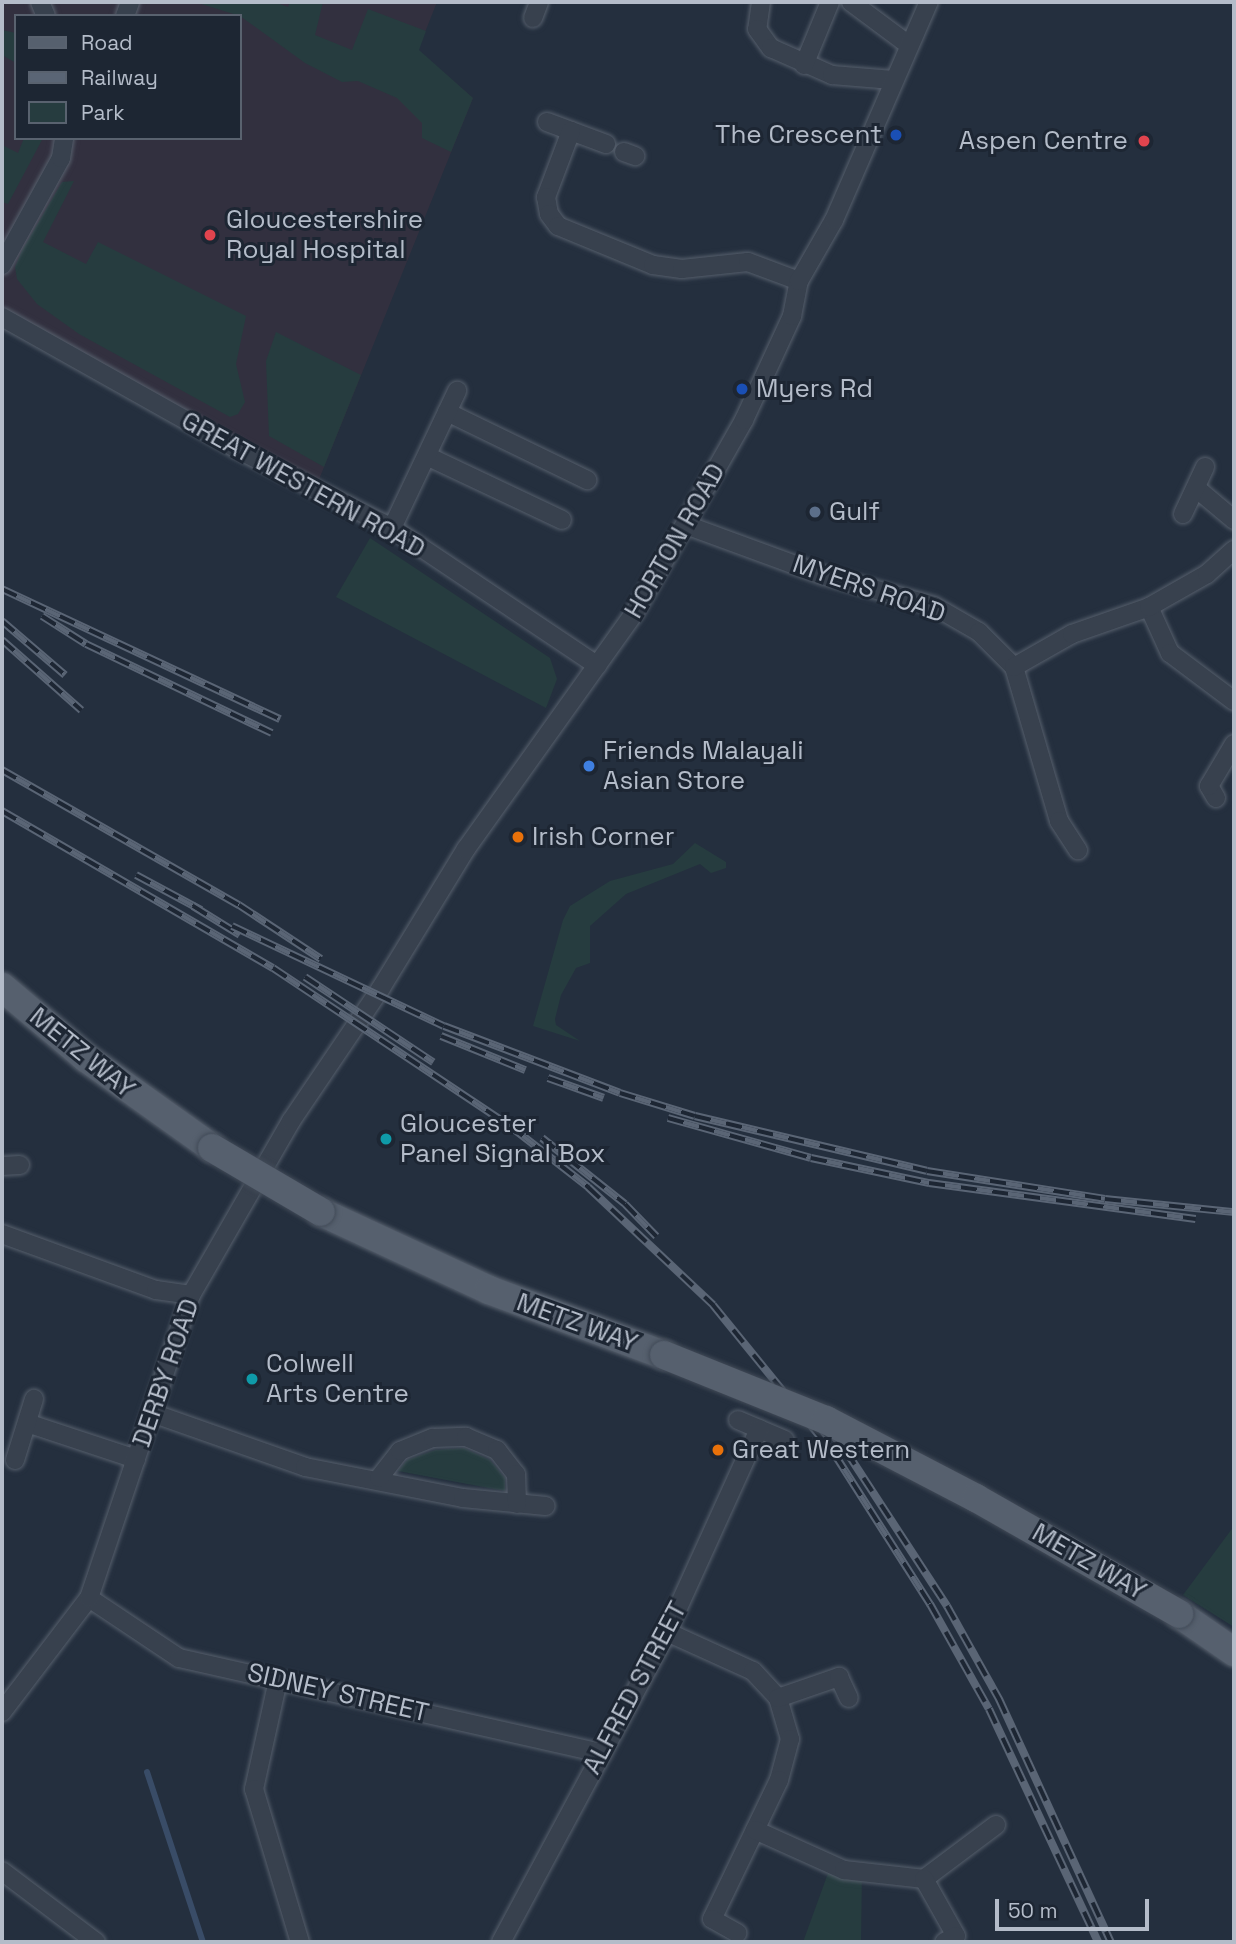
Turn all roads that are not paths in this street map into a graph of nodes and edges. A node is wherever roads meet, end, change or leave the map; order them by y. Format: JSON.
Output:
{"nodes":[{"id":1,"x":761,"y":2,"type":"edge"},
{"id":2,"x":830,"y":2,"type":"edge"},
{"id":3,"x":851,"y":2,"type":"edge"},
{"id":4,"x":929,"y":2,"type":"edge"},
{"id":5,"x":909,"y":45,"type":"junction"},
{"id":6,"x":804,"y":65,"type":"junction"},
{"id":7,"x":893,"y":80,"type":"junction"},
{"id":8,"x":547,"y":122,"type":"dead end"},
{"id":9,"x":571,"y":131,"type":"junction"},
{"id":10,"x":64,"y":140,"type":"edge"},
{"id":11,"x":606,"y":144,"type":"dead end"},
{"id":12,"x":2,"y":265,"type":"edge"},
{"id":13,"x":799,"y":281,"type":"junction"},
{"id":14,"x":2,"y":317,"type":"edge"},
{"id":15,"x":457,"y":391,"type":"dead end"},
{"id":16,"x":447,"y":412,"type":"junction"},
{"id":17,"x":429,"y":457,"type":"junction"},
{"id":18,"x":1205,"y":467,"type":"dead end"},
{"id":19,"x":587,"y":480,"type":"dead end"},
{"id":20,"x":1196,"y":488,"type":"junction"},
{"id":21,"x":1183,"y":514,"type":"dead end"},
{"id":22,"x":562,"y":520,"type":"dead end"},
{"id":23,"x":1234,"y":520,"type":"edge"},
{"id":24,"x":686,"y":525,"type":"junction"},
{"id":25,"x":392,"y":528,"type":"junction"},
{"id":26,"x":1234,"y":550,"type":"edge"},
{"id":27,"x":1149,"y":607,"type":"junction"},
{"id":28,"x":597,"y":665,"type":"junction"},
{"id":29,"x":1014,"y":667,"type":"junction"},
{"id":30,"x":1234,"y":701,"type":"edge"},
{"id":31,"x":1234,"y":744,"type":"edge"},
{"id":32,"x":1208,"y":785,"type":"dead end"},
{"id":33,"x":1078,"y":850,"type":"dead end"},
{"id":34,"x":2,"y":987,"type":"edge"},
{"id":35,"x":345,"y":1038,"type":"joint"},
{"id":36,"x":2,"y":1234,"type":"edge"},
{"id":37,"x":191,"y":1295,"type":"junction"},
{"id":38,"x":34,"y":1399,"type":"dead end"},
{"id":39,"x":152,"y":1413,"type":"junction"},
{"id":40,"x":738,"y":1420,"type":"dead end"},
{"id":41,"x":27,"y":1423,"type":"junction"},
{"id":42,"x":759,"y":1429,"type":"junction"},
{"id":43,"x":785,"y":1440,"type":"dead end"},
{"id":44,"x":136,"y":1459,"type":"junction"},
{"id":45,"x":15,"y":1460,"type":"dead end"},
{"id":46,"x":379,"y":1478,"type":"junction"},
{"id":47,"x":517,"y":1504,"type":"junction"},
{"id":48,"x":546,"y":1506,"type":"dead end"},
{"id":49,"x":89,"y":1598,"type":"junction"},
{"id":50,"x":1179,"y":1614,"type":"junction"},
{"id":51,"x":667,"y":1632,"type":"junction"},
{"id":52,"x":1234,"y":1640,"type":"edge"},
{"id":53,"x":1234,"y":1652,"type":"edge"},
{"id":54,"x":278,"y":1680,"type":"junction"},
{"id":55,"x":778,"y":1698,"type":"junction"},
{"id":56,"x":849,"y":1698,"type":"dead end"},
{"id":57,"x":2,"y":1712,"type":"edge"},
{"id":58,"x":602,"y":1752,"type":"junction"},
{"id":59,"x":996,"y":1825,"type":"dead end"},
{"id":60,"x":755,"y":1830,"type":"junction"},
{"id":61,"x":2,"y":1871,"type":"edge"},
{"id":62,"x":924,"y":1879,"type":"junction"},
{"id":63,"x":737,"y":1933,"type":"dead end"},
{"id":64,"x":96,"y":1942,"type":"edge"},
{"id":65,"x":300,"y":1942,"type":"edge"},
{"id":66,"x":501,"y":1942,"type":"edge"},
{"id":67,"x":944,"y":1942,"type":"edge"}],
"edges":[{"from":1,"to":6,"type":"street"},
{"from":2,"to":6,"type":"street"},
{"from":3,"to":5,"type":"street"},
{"from":4,"to":5,"type":"street","name":"HORTON ROAD"},
{"from":5,"to":7,"type":"street","name":"HORTON ROAD"},
{"from":6,"to":7,"type":"street"},
{"from":7,"to":13,"type":"street","name":"HORTON ROAD"},
{"from":8,"to":9,"type":"street"},
{"from":9,"to":11,"type":"street"},
{"from":9,"to":13,"type":"street"},
{"from":10,"to":12,"type":"street"},
{"from":13,"to":24,"type":"street","name":"HORTON ROAD"},
{"from":14,"to":25,"type":"street","name":"GREAT WESTERN ROAD"},
{"from":15,"to":16,"type":"street"},
{"from":16,"to":17,"type":"street"},
{"from":16,"to":19,"type":"street"},
{"from":17,"to":22,"type":"street"},
{"from":17,"to":25,"type":"street"},
{"from":18,"to":20,"type":"street"},
{"from":20,"to":21,"type":"street"},
{"from":20,"to":23,"type":"street"},
{"from":24,"to":28,"type":"street","name":"HORTON ROAD"},
{"from":24,"to":29,"type":"street","name":"MYERS ROAD"},
{"from":25,"to":28,"type":"street","name":"GREAT WESTERN ROAD"},
{"from":26,"to":27,"type":"street"},
{"from":27,"to":29,"type":"street"},
{"from":27,"to":30,"type":"street"},
{"from":28,"to":35,"type":"street","name":"HORTON ROAD"},
{"from":29,"to":33,"type":"street","name":"MYERS ROAD"},
{"from":31,"to":32,"type":"street"},
{"from":34,"to":50,"type":"main road","name":"METZ WAY","bridge":true},
{"from":35,"to":37,"type":"street","name":"DERBY ROAD"},
{"from":36,"to":37,"type":"street"},
{"from":37,"to":39,"type":"street","name":"DERBY ROAD"},
{"from":38,"to":41,"type":"street"},
{"from":39,"to":44,"type":"street","name":"DERBY ROAD"},
{"from":39,"to":46,"type":"street"},
{"from":40,"to":42,"type":"street"},
{"from":41,"to":44,"type":"street"},
{"from":41,"to":45,"type":"street"},
{"from":42,"to":43,"type":"street"},
{"from":42,"to":51,"type":"street","name":"ALFRED STREET"},
{"from":44,"to":49,"type":"street","name":"DERBY ROAD"},
{"from":46,"to":47,"type":"street"},
{"from":46,"to":47,"type":"street"},
{"from":47,"to":48,"type":"street"},
{"from":49,"to":54,"type":"street","name":"SIDNEY STREET"},
{"from":49,"to":57,"type":"street","name":"DERBY ROAD"},
{"from":50,"to":52,"type":"main road","name":"METZ WAY"},
{"from":50,"to":53,"type":"main road","name":"METZ WAY"},
{"from":51,"to":55,"type":"street"},
{"from":51,"to":58,"type":"street","name":"ALFRED STREET"},
{"from":54,"to":58,"type":"street","name":"SIDNEY STREET"},
{"from":54,"to":65,"type":"street"},
{"from":55,"to":56,"type":"street"},
{"from":55,"to":60,"type":"street"},
{"from":58,"to":66,"type":"street","name":"ALFRED STREET"},
{"from":59,"to":62,"type":"street"},
{"from":60,"to":62,"type":"street"},
{"from":60,"to":63,"type":"street"},
{"from":61,"to":64,"type":"street"},
{"from":62,"to":67,"type":"street"}]}
